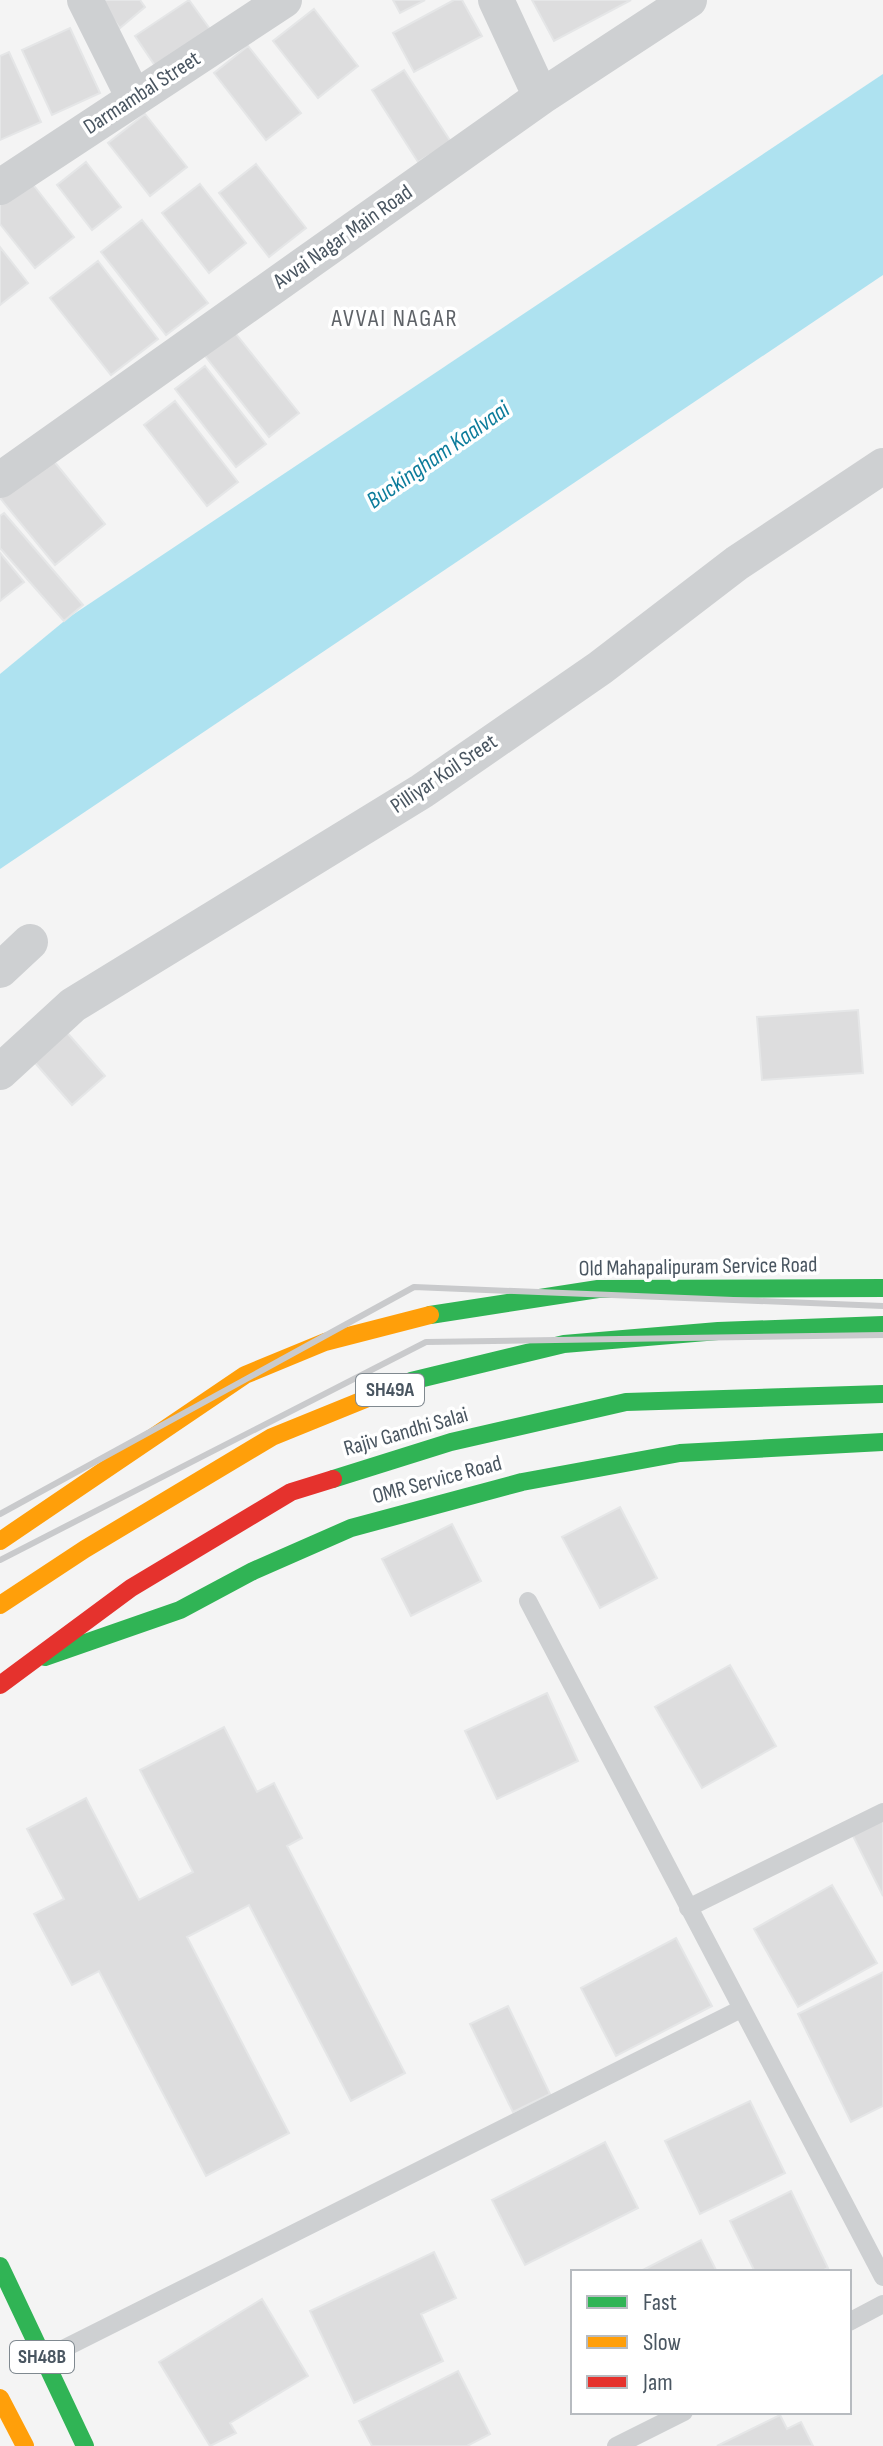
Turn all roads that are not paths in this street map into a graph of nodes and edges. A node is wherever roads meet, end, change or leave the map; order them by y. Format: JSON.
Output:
{"nodes":[{"id":1,"x":85,"y":0,"type":"edge"},
{"id":2,"x":284,"y":0,"type":"edge"},
{"id":3,"x":496,"y":0,"type":"edge"},
{"id":4,"x":689,"y":0,"type":"edge"},
{"id":5,"x":541,"y":97,"type":"junction"},
{"id":6,"x":134,"y":98,"type":"junction"},
{"id":7,"x":0,"y":187,"type":"edge"},
{"id":8,"x":883,"y":466,"type":"edge"},
{"id":9,"x":0,"y":480,"type":"edge"},
{"id":10,"x":30,"y":942,"type":"dead end"},
{"id":11,"x":0,"y":970,"type":"edge"},
{"id":12,"x":0,"y":1072,"type":"edge"},
{"id":13,"x":883,"y":1288,"type":"edge"},
{"id":14,"x":883,"y":1325,"type":"edge"},
{"id":15,"x":883,"y":1394,"type":"edge"},
{"id":16,"x":883,"y":1442,"type":"edge"},
{"id":17,"x":0,"y":1541,"type":"edge"},
{"id":18,"x":528,"y":1601,"type":"dead end"},
{"id":19,"x":0,"y":1605,"type":"edge"},
{"id":20,"x":29,"y":1663,"type":"junction"},
{"id":21,"x":0,"y":1685,"type":"edge"},
{"id":22,"x":883,"y":1812,"type":"edge"},
{"id":23,"x":688,"y":1908,"type":"junction"},
{"id":24,"x":741,"y":2009,"type":"junction"},
{"id":25,"x":0,"y":2266,"type":"edge"},
{"id":26,"x":883,"y":2277,"type":"edge"},
{"id":27,"x":883,"y":2304,"type":"edge"},
{"id":28,"x":851,"y":2321,"type":"edge"},
{"id":29,"x":43,"y":2359,"type":"junction"},
{"id":30,"x":0,"y":2398,"type":"edge"},
{"id":31,"x":680,"y":2414,"type":"edge"},
{"id":32,"x":25,"y":2446,"type":"edge"},
{"id":33,"x":85,"y":2446,"type":"edge"},
{"id":34,"x":616,"y":2446,"type":"edge"}],
"edges":[{"from":1,"to":6,"type":"street"},
{"from":2,"to":6,"type":"street","name":"Darmambal Street"},
{"from":3,"to":5,"type":"street"},
{"from":4,"to":5,"type":"street","name":"Avvai Nagar Main Road"},
{"from":5,"to":9,"type":"street","name":"Avvai Nagar Main Road"},
{"from":6,"to":7,"type":"street","name":"Darmambal Street"},
{"from":8,"to":12,"type":"street","name":"Pilliyar Koil Sreet"},
{"from":10,"to":11,"type":"street"},
{"from":13,"to":17,"type":"main road","name":"Old Mahapalipuram Service Road"},
{"from":14,"to":19,"type":"main road","name":"Rajiv Gandhi Salai","number":"SH49A"},
{"from":15,"to":20,"type":"main road","name":"Rajiv Gandhi Salai"},
{"from":16,"to":20,"type":"main road","name":"OMR Service Road"},
{"from":18,"to":23,"type":"lane"},
{"from":20,"to":21,"type":"main road","name":"Rajiv Gandhi Salai"},
{"from":22,"to":23,"type":"lane"},
{"from":23,"to":24,"type":"lane"},
{"from":24,"to":26,"type":"lane"},
{"from":24,"to":29,"type":"lane"},
{"from":25,"to":29,"type":"main road","number":"SH48B"},
{"from":27,"to":28,"type":"lane"},
{"from":29,"to":33,"type":"main road","number":"SH48B"},
{"from":30,"to":32,"type":"main road","number":"SH48B"},
{"from":31,"to":34,"type":"lane"}]}
